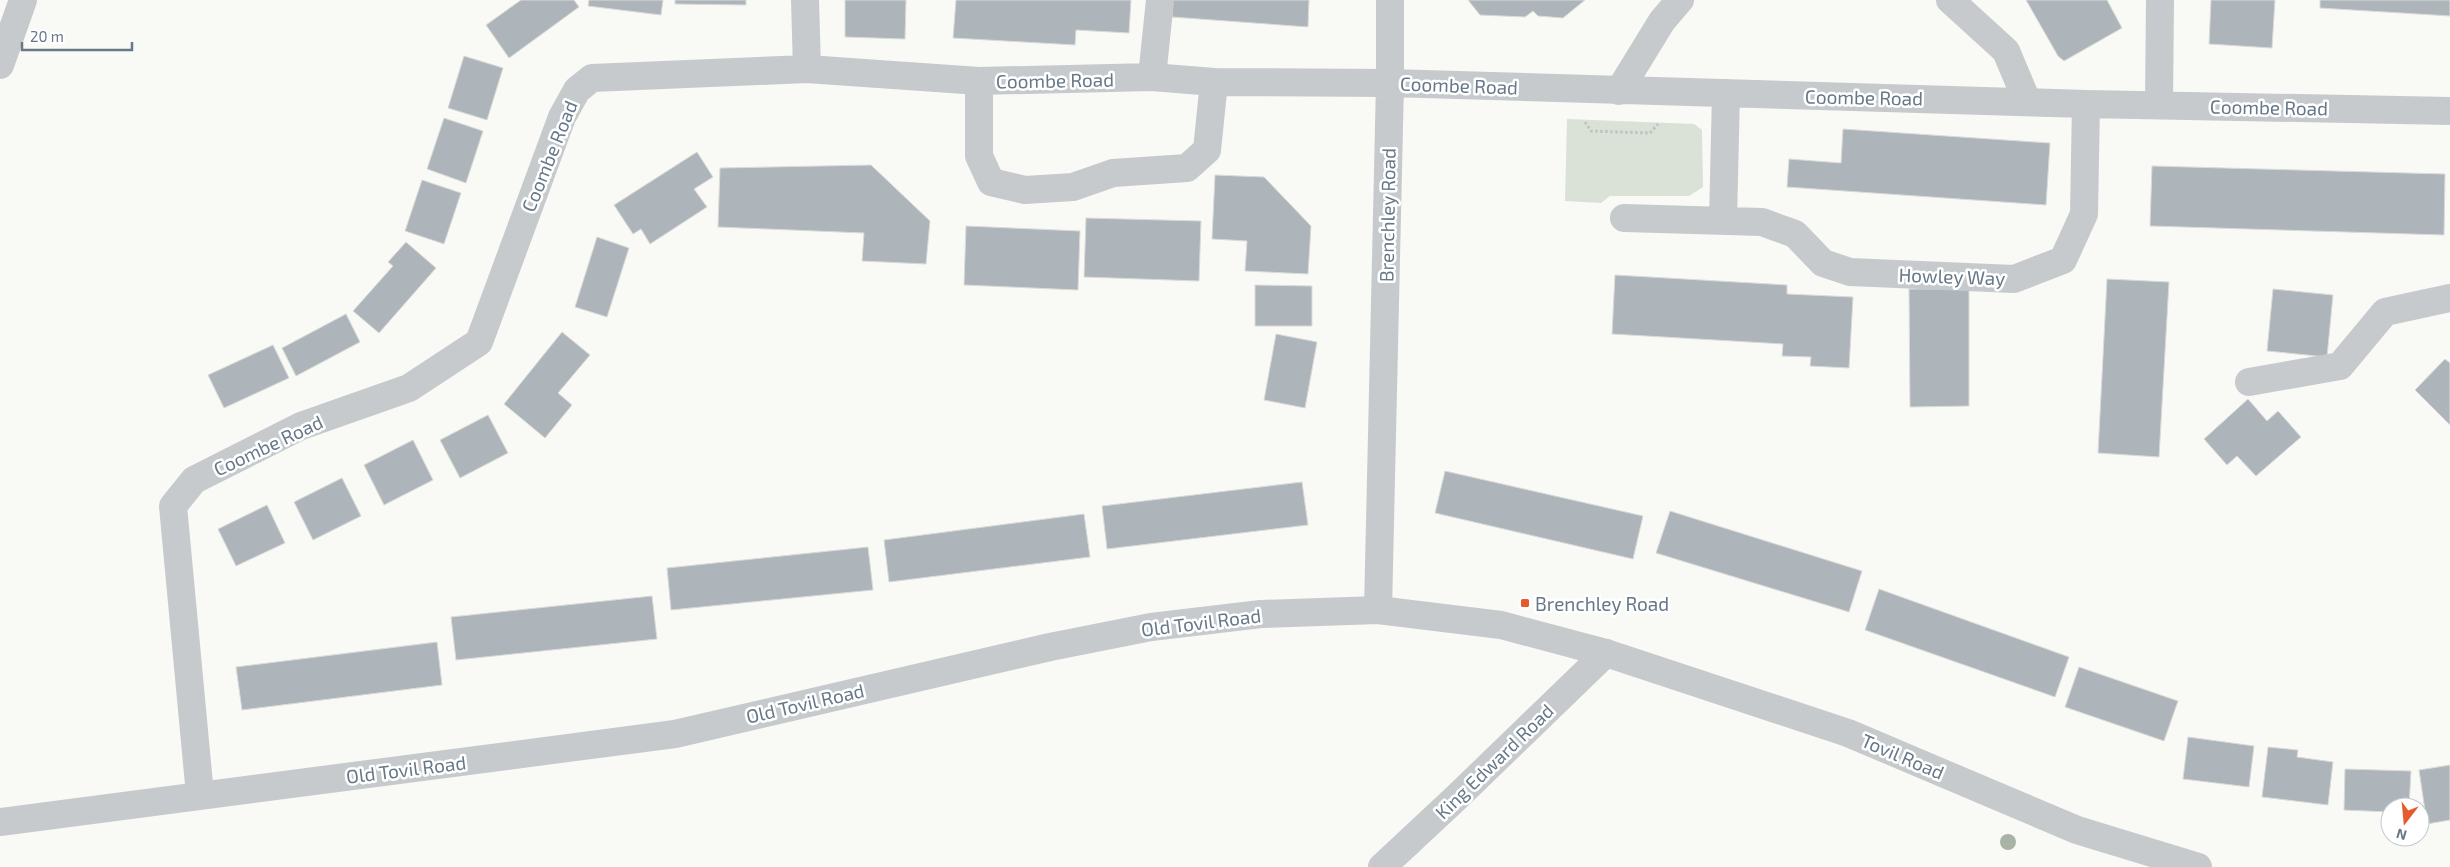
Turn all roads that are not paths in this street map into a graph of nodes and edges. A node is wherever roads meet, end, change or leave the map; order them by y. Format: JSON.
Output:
{"nodes":[{"id":1,"x":23,"y":0,"type":"edge"},
{"id":2,"x":805,"y":0,"type":"edge"},
{"id":3,"x":1160,"y":0,"type":"edge"},
{"id":4,"x":1390,"y":0,"type":"edge"},
{"id":5,"x":1680,"y":0,"type":"edge"},
{"id":6,"x":1950,"y":0,"type":"edge"},
{"id":7,"x":2160,"y":0,"type":"edge"},
{"id":8,"x":0,"y":65,"type":"edge"},
{"id":9,"x":807,"y":69,"type":"junction"},
{"id":10,"x":1152,"y":77,"type":"junction"},
{"id":11,"x":979,"y":81,"type":"junction"},
{"id":12,"x":1214,"y":82,"type":"junction"},
{"id":13,"x":1390,"y":83,"type":"junction"},
{"id":14,"x":1620,"y":91,"type":"junction"},
{"id":15,"x":1726,"y":93,"type":"junction"},
{"id":16,"x":2026,"y":101,"type":"junction"},
{"id":17,"x":2086,"y":104,"type":"junction"},
{"id":18,"x":2159,"y":104,"type":"junction"},
{"id":19,"x":2450,"y":111,"type":"edge"},
{"id":20,"x":1624,"y":218,"type":"dead end"},
{"id":21,"x":1724,"y":220,"type":"junction"},
{"id":22,"x":2450,"y":298,"type":"edge"},
{"id":23,"x":2248,"y":382,"type":"dead end"},
{"id":24,"x":1378,"y":610,"type":"junction"},
{"id":25,"x":1606,"y":653,"type":"junction"},
{"id":26,"x":200,"y":796,"type":"junction"},
{"id":27,"x":0,"y":822,"type":"edge"},
{"id":28,"x":1382,"y":867,"type":"edge"},
{"id":29,"x":2198,"y":867,"type":"edge"}],
"edges":[{"from":1,"to":8,"type":"street"},
{"from":2,"to":9,"type":"street"},
{"from":3,"to":10,"type":"street"},
{"from":4,"to":13,"type":"street","name":"Brenchley Road"},
{"from":5,"to":14,"type":"street"},
{"from":6,"to":16,"type":"street"},
{"from":7,"to":18,"type":"street"},
{"from":9,"to":11,"type":"street","name":"Coombe Road"},
{"from":9,"to":26,"type":"street","name":"Coombe Road"},
{"from":10,"to":11,"type":"street","name":"Coombe Road"},
{"from":10,"to":12,"type":"street","name":"Coombe Road"},
{"from":11,"to":12,"type":"street"},
{"from":12,"to":13,"type":"street","name":"Coombe Road"},
{"from":13,"to":14,"type":"street","name":"Coombe Road"},
{"from":13,"to":24,"type":"street","name":"Brenchley Road"},
{"from":14,"to":15,"type":"street","name":"Coombe Road"},
{"from":15,"to":16,"type":"street","name":"Coombe Road"},
{"from":15,"to":21,"type":"street"},
{"from":16,"to":17,"type":"street","name":"Coombe Road"},
{"from":17,"to":18,"type":"street","name":"Coombe Road"},
{"from":17,"to":21,"type":"street","name":"Howley Way"},
{"from":18,"to":19,"type":"street","name":"Coombe Road"},
{"from":20,"to":21,"type":"street","name":"Howley Way"},
{"from":22,"to":23,"type":"street"},
{"from":24,"to":25,"type":"street","name":"Old Tovil Road"},
{"from":24,"to":26,"type":"street","name":"Old Tovil Road"},
{"from":25,"to":28,"type":"street","name":"King Edward Road"},
{"from":25,"to":29,"type":"street","name":"Tovil Road"},
{"from":26,"to":27,"type":"street","name":"Old Tovil Road"}]}
